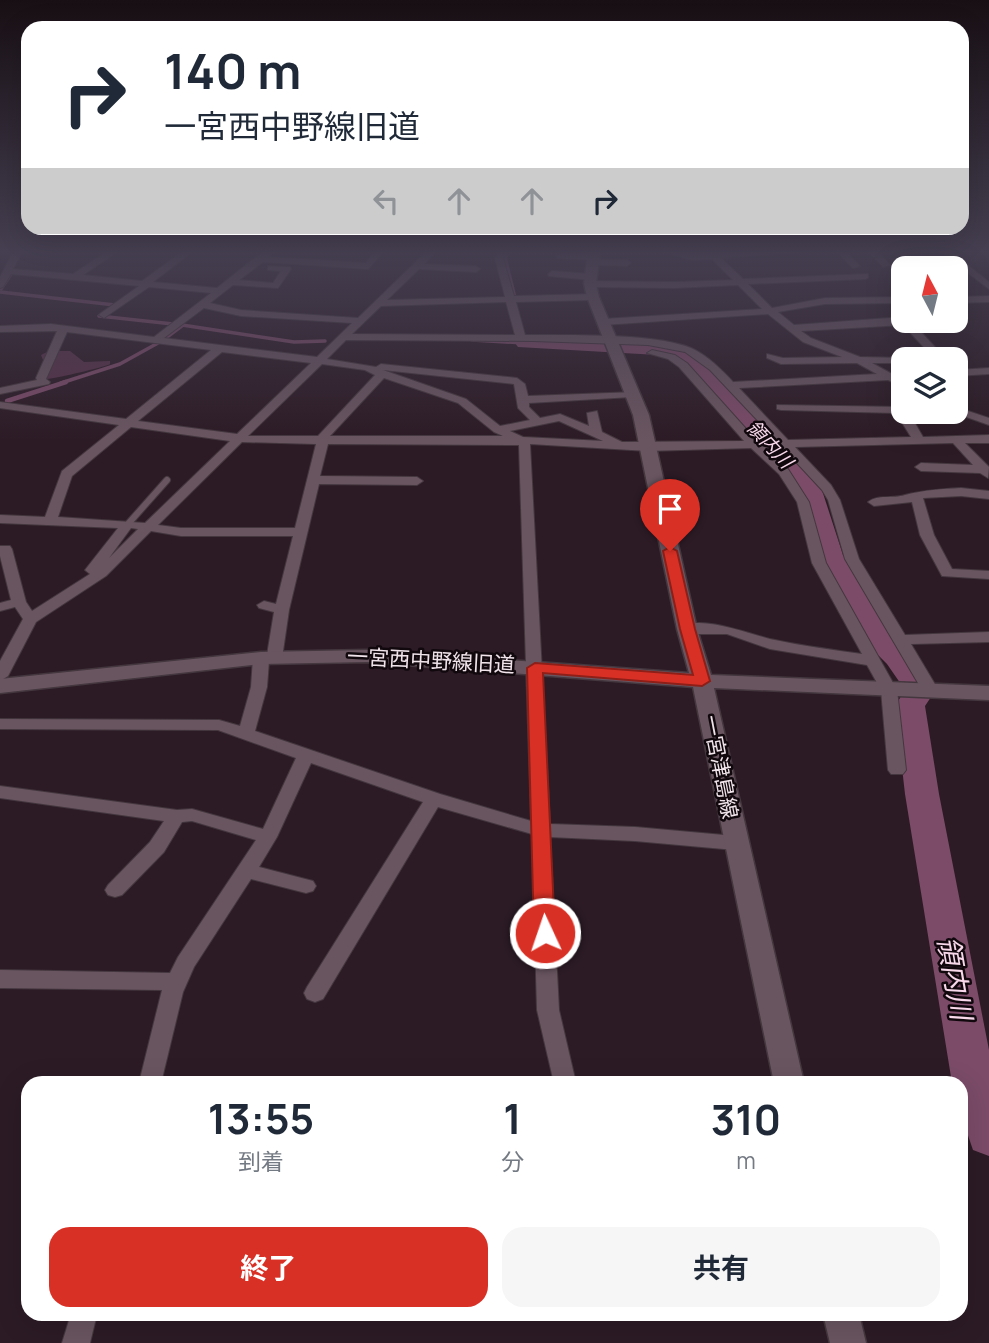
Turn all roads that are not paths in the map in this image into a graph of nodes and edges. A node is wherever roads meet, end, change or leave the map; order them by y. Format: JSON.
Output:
{"nodes":[{"id":1,"x":188,"y":315,"type":"edge"},
{"id":2,"x":266,"y":315,"type":"edge"},
{"id":3,"x":369,"y":315,"type":"edge"},
{"id":4,"x":518,"y":315,"type":"edge"},
{"id":5,"x":601,"y":315,"type":"edge"},
{"id":6,"x":714,"y":315,"type":"edge"},
{"id":7,"x":774,"y":315,"type":"edge"},
{"id":8,"x":362,"y":321,"type":"junction"},
{"id":9,"x":891,"y":321,"type":"edge"},
{"id":10,"x":603,"y":322,"type":"junction"},
{"id":11,"x":63,"y":328,"type":"junction"},
{"id":12,"x":793,"y":328,"type":"junction"},
{"id":13,"x":0,"y":329,"type":"edge"},
{"id":14,"x":916,"y":333,"type":"edge"},
{"id":15,"x":344,"y":337,"type":"junction"},
{"id":16,"x":525,"y":339,"type":"junction"},
{"id":17,"x":156,"y":340,"type":"junction"},
{"id":18,"x":451,"y":341,"type":"dead end"},
{"id":19,"x":613,"y":346,"type":"junction"},
{"id":20,"x":930,"y":347,"type":"edge"},
{"id":21,"x":220,"y":348,"type":"junction"},
{"id":22,"x":771,"y":356,"type":"dead end"},
{"id":23,"x":891,"y":360,"type":"edge"},
{"id":24,"x":320,"y":361,"type":"junction"},
{"id":25,"x":860,"y":361,"type":"junction"},
{"id":26,"x":368,"y":367,"type":"junction"},
{"id":27,"x":989,"y":371,"type":"edge"},
{"id":28,"x":968,"y":372,"type":"edge"},
{"id":29,"x":382,"y":374,"type":"junction"},
{"id":30,"x":891,"y":374,"type":"edge"},
{"id":31,"x":891,"y":377,"type":"edge"},
{"id":32,"x":731,"y":385,"type":"junction"},
{"id":33,"x":0,"y":391,"type":"edge"},
{"id":34,"x":632,"y":394,"type":"junction"},
{"id":35,"x":558,"y":398,"type":"junction"},
{"id":36,"x":521,"y":400,"type":"junction"},
{"id":37,"x":0,"y":405,"type":"edge"},
{"id":38,"x":781,"y":407,"type":"dead end"},
{"id":39,"x":891,"y":410,"type":"edge"},
{"id":40,"x":593,"y":414,"type":"dead end"},
{"id":41,"x":968,"y":414,"type":"edge"},
{"id":42,"x":560,"y":416,"type":"junction"},
{"id":43,"x":537,"y":420,"type":"junction"},
{"id":44,"x":989,"y":422,"type":"edge"},
{"id":45,"x":128,"y":424,"type":"junction"},
{"id":46,"x":910,"y":424,"type":"edge"},
{"id":47,"x":498,"y":430,"type":"junction"},
{"id":48,"x":596,"y":432,"type":"junction"},
{"id":49,"x":989,"y":439,"type":"edge"},
{"id":50,"x":240,"y":440,"type":"junction"},
{"id":51,"x":521,"y":440,"type":"junction"},
{"id":52,"x":956,"y":440,"type":"junction"},
{"id":53,"x":324,"y":441,"type":"junction"},
{"id":54,"x":920,"y":442,"type":"junction"},
{"id":55,"x":756,"y":445,"type":"junction"},
{"id":56,"x":787,"y":445,"type":"junction"},
{"id":57,"x":622,"y":446,"type":"junction"},
{"id":58,"x":648,"y":447,"type":"junction"},
{"id":59,"x":987,"y":473,"type":"edge"},
{"id":60,"x":167,"y":480,"type":"dead end"},
{"id":61,"x":315,"y":480,"type":"junction"},
{"id":62,"x":417,"y":481,"type":"dead end"},
{"id":63,"x":945,"y":493,"type":"junction"},
{"id":64,"x":916,"y":495,"type":"junction"},
{"id":65,"x":989,"y":495,"type":"edge"},
{"id":66,"x":874,"y":502,"type":"dead end"},
{"id":67,"x":51,"y":519,"type":"junction"},
{"id":68,"x":1,"y":522,"type":"edge"},
{"id":69,"x":128,"y":524,"type":"junction"},
{"id":70,"x":151,"y":527,"type":"junction"},
{"id":71,"x":300,"y":532,"type":"junction"},
{"id":72,"x":5,"y":549,"type":"dead end"},
{"id":73,"x":989,"y":575,"type":"edge"},
{"id":74,"x":86,"y":585,"type":"junction"},
{"id":75,"x":19,"y":602,"type":"junction"},
{"id":76,"x":264,"y":605,"type":"dead end"},
{"id":77,"x":0,"y":607,"type":"edge"},
{"id":78,"x":282,"y":610,"type":"junction"},
{"id":79,"x":30,"y":619,"type":"junction"},
{"id":80,"x":687,"y":629,"type":"junction"},
{"id":81,"x":989,"y":637,"type":"edge"},
{"id":82,"x":900,"y":640,"type":"junction"},
{"id":83,"x":267,"y":658,"type":"junction"},
{"id":84,"x":874,"y":660,"type":"junction"},
{"id":85,"x":535,"y":668,"type":"junction"},
{"id":86,"x":0,"y":676,"type":"edge"},
{"id":87,"x":702,"y":681,"type":"junction"},
{"id":88,"x":0,"y":686,"type":"edge"},
{"id":89,"x":889,"y":690,"type":"junction"},
{"id":90,"x":932,"y":691,"type":"junction"},
{"id":91,"x":989,"y":693,"type":"edge"},
{"id":92,"x":0,"y":724,"type":"edge"},
{"id":93,"x":246,"y":733,"type":"junction"},
{"id":94,"x":304,"y":756,"type":"junction"},
{"id":95,"x":897,"y":770,"type":"dead end"},
{"id":96,"x":0,"y":792,"type":"edge"},
{"id":97,"x":434,"y":799,"type":"junction"},
{"id":98,"x":177,"y":816,"type":"junction"},
{"id":99,"x":540,"y":830,"type":"junction"},
{"id":100,"x":268,"y":837,"type":"junction"},
{"id":101,"x":735,"y":844,"type":"junction"},
{"id":102,"x":247,"y":871,"type":"junction"},
{"id":103,"x":306,"y":886,"type":"dead end"},
{"id":104,"x":115,"y":890,"type":"dead end"},
{"id":105,"x":0,"y":979,"type":"edge"},
{"id":106,"x":177,"y":982,"type":"junction"},
{"id":107,"x":315,"y":993,"type":"dead end"},
{"id":108,"x":152,"y":1076,"type":"edge"},
{"id":109,"x":563,"y":1076,"type":"edge"},
{"id":110,"x":787,"y":1076,"type":"edge"},
{"id":111,"x":82,"y":1321,"type":"edge"},
{"id":112,"x":843,"y":1321,"type":"edge"},
{"id":113,"x":76,"y":1343,"type":"edge"},
{"id":114,"x":848,"y":1343,"type":"edge"}],
"edges":[{"from":1,"to":17,"type":"street"},
{"from":2,"to":8,"type":"street"},
{"from":3,"to":8,"type":"street"},
{"from":4,"to":16,"type":"street"},
{"from":5,"to":10,"type":"main road","name":"一宮津島線"},
{"from":6,"to":10,"type":"street"},
{"from":7,"to":12,"type":"street"},
{"from":8,"to":15,"type":"street"},
{"from":9,"to":12,"type":"street"},
{"from":10,"to":19,"type":"main road","name":"一宮津島線"},
{"from":11,"to":13,"type":"street"},
{"from":11,"to":17,"type":"street"},
{"from":11,"to":33,"type":"street"},
{"from":12,"to":25,"type":"street"},
{"from":14,"to":20,"type":"street"},
{"from":15,"to":16,"type":"street"},
{"from":15,"to":24,"type":"street"},
{"from":16,"to":19,"type":"street"},
{"from":17,"to":21,"type":"street"},
{"from":18,"to":19,"type":"street"},
{"from":19,"to":32,"type":"street"},
{"from":19,"to":34,"type":"main road","name":"一宮津島線"},
{"from":19,"to":55,"type":"street"},
{"from":21,"to":24,"type":"street"},
{"from":21,"to":45,"type":"street"},
{"from":22,"to":25,"type":"street"},
{"from":23,"to":25,"type":"street"},
{"from":24,"to":26,"type":"street"},
{"from":24,"to":50,"type":"street"},
{"from":25,"to":30,"type":"street"},
{"from":26,"to":29,"type":"street"},
{"from":26,"to":36,"type":"street"},
{"from":27,"to":28,"type":"street"},
{"from":29,"to":47,"type":"street"},
{"from":29,"to":53,"type":"street"},
{"from":31,"to":32,"type":"street"},
{"from":32,"to":56,"type":"street"},
{"from":34,"to":35,"type":"street"},
{"from":34,"to":58,"type":"main road","name":"一宮津島線"},
{"from":35,"to":36,"type":"street"},
{"from":35,"to":42,"type":"street"},
{"from":36,"to":43,"type":"street"},
{"from":37,"to":45,"type":"street"},
{"from":38,"to":39,"type":"street"},
{"from":40,"to":48,"type":"street"},
{"from":41,"to":44,"type":"street"},
{"from":42,"to":43,"type":"street"},
{"from":42,"to":48,"type":"street"},
{"from":43,"to":47,"type":"street"},
{"from":45,"to":50,"type":"street"},
{"from":45,"to":67,"type":"street"},
{"from":46,"to":54,"type":"street"},
{"from":47,"to":51,"type":"street"},
{"from":48,"to":57,"type":"street"},
{"from":49,"to":52,"type":"street"},
{"from":50,"to":53,"type":"street"},
{"from":50,"to":70,"type":"street"},
{"from":51,"to":53,"type":"street"},
{"from":51,"to":57,"type":"street"},
{"from":51,"to":85,"type":"street"},
{"from":52,"to":54,"type":"street"},
{"from":52,"to":59,"type":"street"},
{"from":53,"to":61,"type":"street"},
{"from":54,"to":56,"type":"street"},
{"from":55,"to":56,"type":"street"},
{"from":55,"to":58,"type":"street"},
{"from":55,"to":84,"type":"street"},
{"from":56,"to":82,"type":"street"},
{"from":57,"to":58,"type":"street"},
{"from":58,"to":80,"type":"main road","name":"一宮津島線"},
{"from":59,"to":63,"type":"street"},
{"from":60,"to":69,"type":"lane"},
{"from":61,"to":62,"type":"street"},
{"from":61,"to":71,"type":"street"},
{"from":63,"to":64,"type":"street"},
{"from":63,"to":65,"type":"street"},
{"from":64,"to":66,"type":"street"},
{"from":64,"to":73,"type":"street"},
{"from":67,"to":68,"type":"street"},
{"from":67,"to":69,"type":"street"},
{"from":69,"to":70,"type":"street"},
{"from":69,"to":74,"type":"street"},
{"from":70,"to":71,"type":"street"},
{"from":70,"to":74,"type":"street"},
{"from":71,"to":78,"type":"street"},
{"from":72,"to":75,"type":"street"},
{"from":74,"to":79,"type":"street"},
{"from":75,"to":77,"type":"street"},
{"from":75,"to":79,"type":"street"},
{"from":76,"to":78,"type":"street"},
{"from":78,"to":83,"type":"street"},
{"from":79,"to":86,"type":"street"},
{"from":80,"to":84,"type":"street"},
{"from":80,"to":87,"type":"main road","name":"一宮津島線"},
{"from":81,"to":82,"type":"street"},
{"from":82,"to":90,"type":"street"},
{"from":83,"to":85,"type":"main road","name":"一宮西中野線旧道"},
{"from":83,"to":88,"type":"main road","name":"一宮西中野線旧道"},
{"from":83,"to":93,"type":"street"},
{"from":84,"to":89,"type":"street"},
{"from":85,"to":87,"type":"main road","name":"一宮西中野線旧道"},
{"from":85,"to":99,"type":"street"},
{"from":87,"to":89,"type":"main road","name":"一宮西中野線旧道"},
{"from":87,"to":101,"type":"main road","name":"一宮津島線"},
{"from":89,"to":90,"type":"main road","name":"一宮西中野線旧道"},
{"from":89,"to":95,"type":"street"},
{"from":90,"to":91,"type":"main road","name":"一宮西中野線旧道"},
{"from":92,"to":93,"type":"street"},
{"from":93,"to":94,"type":"street"},
{"from":94,"to":97,"type":"street"},
{"from":94,"to":100,"type":"street"},
{"from":96,"to":98,"type":"street"},
{"from":97,"to":99,"type":"street"},
{"from":97,"to":107,"type":"street"},
{"from":98,"to":100,"type":"street"},
{"from":98,"to":104,"type":"street"},
{"from":99,"to":101,"type":"street"},
{"from":99,"to":109,"type":"street"},
{"from":100,"to":102,"type":"street"},
{"from":101,"to":110,"type":"main road","name":"一宮津島線"},
{"from":102,"to":103,"type":"street"},
{"from":102,"to":106,"type":"street"},
{"from":105,"to":106,"type":"street"},
{"from":106,"to":108,"type":"street"},
{"from":111,"to":113,"type":"street"},
{"from":112,"to":114,"type":"main road"}]}
